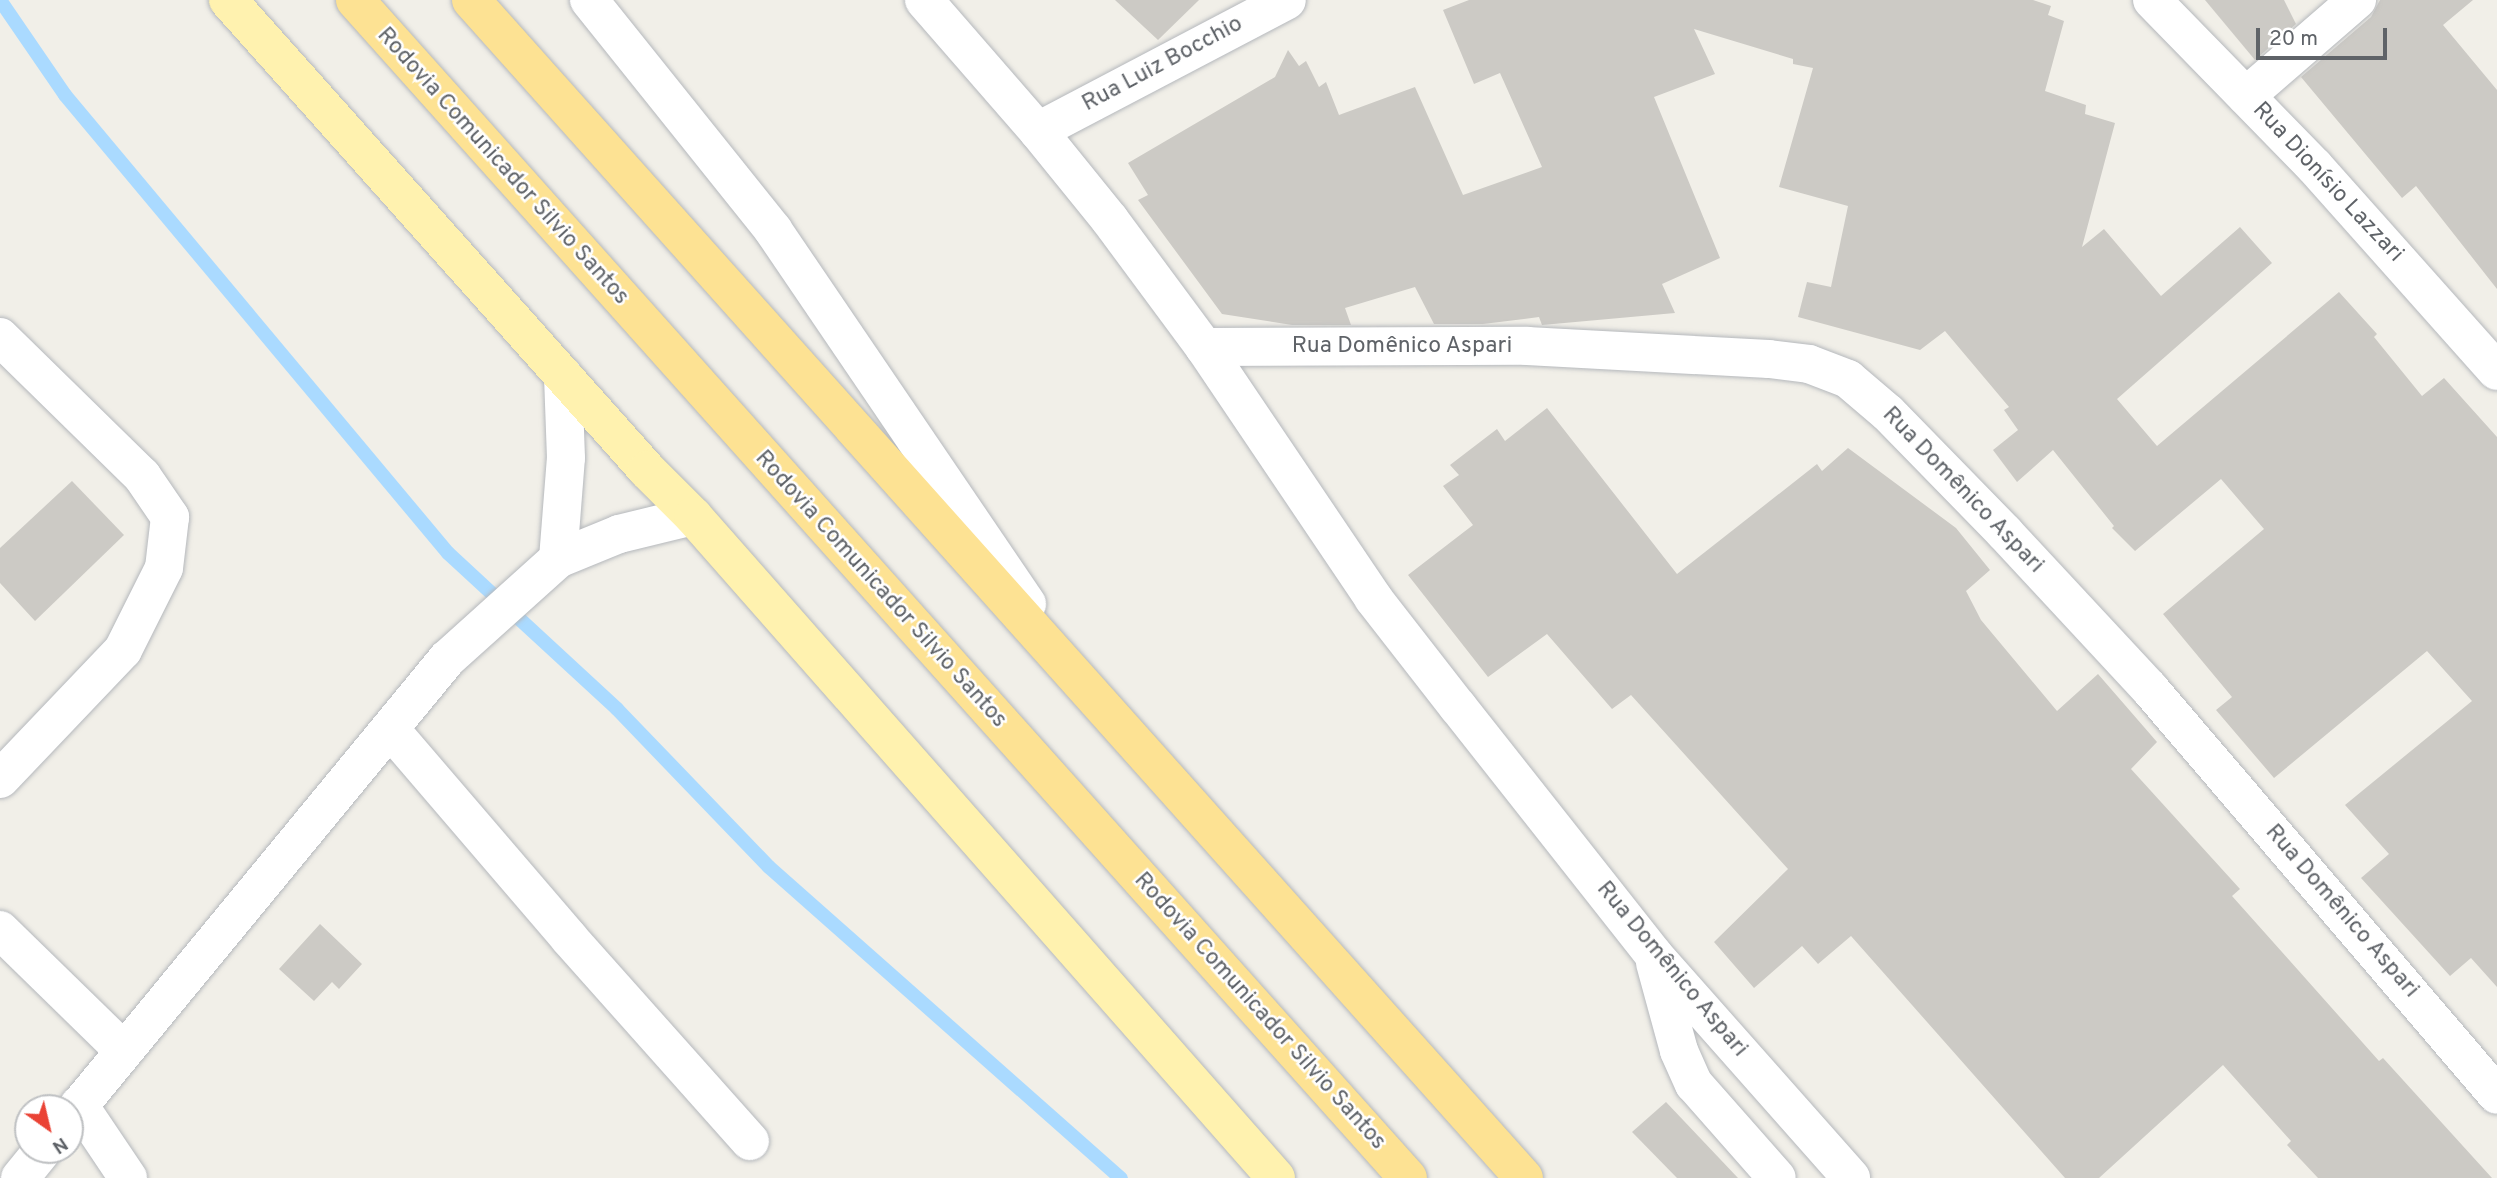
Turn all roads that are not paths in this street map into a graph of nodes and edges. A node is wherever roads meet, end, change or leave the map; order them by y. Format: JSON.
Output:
{"nodes":[{"id":1,"x":228,"y":0,"type":"edge"},
{"id":2,"x":355,"y":0,"type":"edge"},
{"id":3,"x":471,"y":0,"type":"edge"},
{"id":4,"x":589,"y":0,"type":"edge"},
{"id":5,"x":924,"y":0,"type":"edge"},
{"id":6,"x":1287,"y":0,"type":"edge"},
{"id":7,"x":2152,"y":0,"type":"edge"},
{"id":8,"x":2357,"y":0,"type":"edge"},
{"id":9,"x":2246,"y":96,"type":"junction"},
{"id":10,"x":1038,"y":131,"type":"junction"},
{"id":11,"x":0,"y":337,"type":"edge"},
{"id":12,"x":1204,"y":347,"type":"junction"},
{"id":13,"x":2497,"y":371,"type":"edge"},
{"id":14,"x":563,"y":376,"type":"junction"},
{"id":15,"x":693,"y":516,"type":"junction"},
{"id":16,"x":549,"y":566,"type":"junction"},
{"id":17,"x":1076,"y":675,"type":"junction"},
{"id":18,"x":390,"y":729,"type":"junction"},
{"id":19,"x":0,"y":779,"type":"edge"},
{"id":20,"x":0,"y":930,"type":"edge"},
{"id":21,"x":1653,"y":954,"type":"junction"},
{"id":22,"x":124,"y":1051,"type":"junction"},
{"id":23,"x":2497,"y":1095,"type":"edge"},
{"id":24,"x":84,"y":1100,"type":"edge"},
{"id":25,"x":84,"y":1122,"type":"edge"},
{"id":26,"x":750,"y":1141,"type":"dead end"},
{"id":27,"x":32,"y":1164,"type":"edge"},
{"id":28,"x":20,"y":1178,"type":"edge"},
{"id":29,"x":128,"y":1178,"type":"edge"},
{"id":30,"x":1276,"y":1178,"type":"edge"},
{"id":31,"x":1408,"y":1178,"type":"edge"},
{"id":32,"x":1524,"y":1178,"type":"edge"},
{"id":33,"x":1777,"y":1178,"type":"edge"},
{"id":34,"x":1851,"y":1178,"type":"edge"}],
"edges":[{"from":1,"to":14,"type":"main road"},
{"from":2,"to":31,"type":"highway","name":"Rodovia Comunicador Silvio Santos"},
{"from":3,"to":17,"type":"highway"},
{"from":4,"to":17,"type":"street"},
{"from":5,"to":10,"type":"street","name":"Rua Domênico Aspari"},
{"from":6,"to":10,"type":"street","name":"Rua Luiz Bocchio"},
{"from":7,"to":9,"type":"street","name":"Rua Dionísio Lazzari"},
{"from":8,"to":9,"type":"street"},
{"from":9,"to":13,"type":"street","name":"Rua Dionísio Lazzari"},
{"from":10,"to":12,"type":"street","name":"Rua Domênico Aspari"},
{"from":11,"to":19,"type":"street"},
{"from":12,"to":21,"type":"street","name":"Rua Domênico Aspari"},
{"from":12,"to":23,"type":"street","name":"Rua Domênico Aspari"},
{"from":14,"to":15,"type":"main road"},
{"from":14,"to":16,"type":"street"},
{"from":15,"to":16,"type":"street"},
{"from":15,"to":30,"type":"main road"},
{"from":16,"to":18,"type":"street"},
{"from":17,"to":32,"type":"highway"},
{"from":18,"to":22,"type":"street"},
{"from":18,"to":26,"type":"street"},
{"from":20,"to":22,"type":"street"},
{"from":21,"to":33,"type":"street"},
{"from":21,"to":34,"type":"street","name":"Rua Domênico Aspari"},
{"from":22,"to":24,"type":"street"},
{"from":25,"to":29,"type":"street"},
{"from":27,"to":28,"type":"street"}]}
